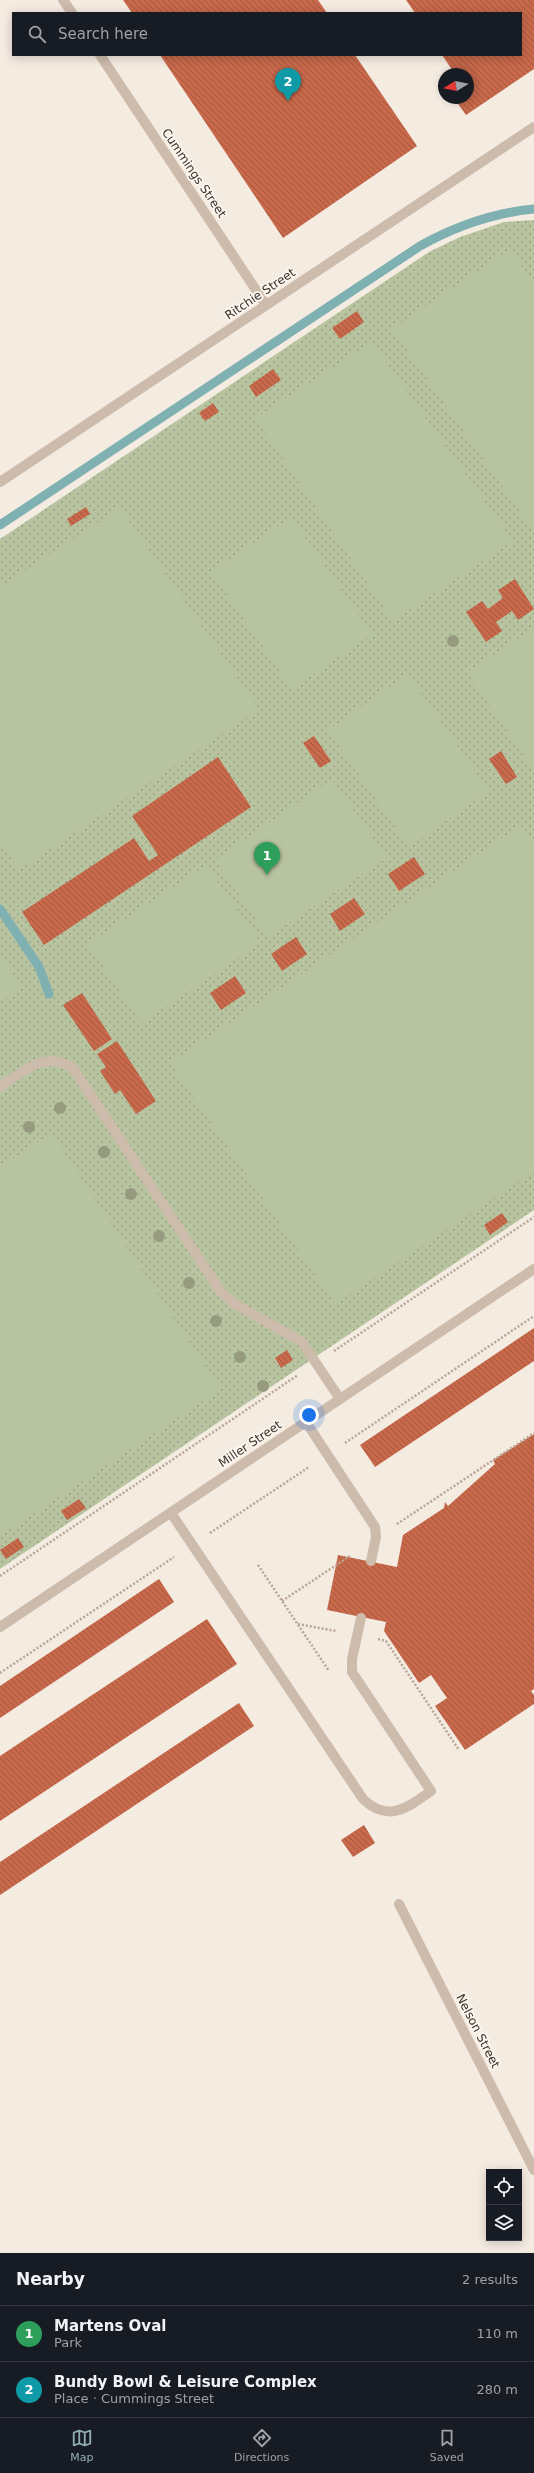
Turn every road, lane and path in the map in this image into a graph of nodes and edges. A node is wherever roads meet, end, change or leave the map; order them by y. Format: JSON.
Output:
{"nodes":[{"id":1,"x":63,"y":0,"type":"edge"},
{"id":2,"x":71,"y":12,"type":"edge"},
{"id":3,"x":101,"y":56,"type":"edge"},
{"id":4,"x":534,"y":127,"type":"edge"},
{"id":5,"x":266,"y":305,"type":"junction"},
{"id":6,"x":0,"y":482,"type":"edge"},
{"id":7,"x":0,"y":1087,"type":"edge"},
{"id":8,"x":534,"y":1217,"type":"edge"},
{"id":9,"x":534,"y":1269,"type":"edge"},
{"id":10,"x":534,"y":1316,"type":"edge"},
{"id":11,"x":316,"y":1363,"type":"junction"},
{"id":12,"x":340,"y":1399,"type":"junction"},
{"id":13,"x":306,"y":1422,"type":"junction"},
{"id":14,"x":534,"y":1432,"type":"edge"},
{"id":15,"x":328,"y":1454,"type":"junction"},
{"id":16,"x":478,"y":1470,"type":"junction"},
{"id":17,"x":484,"y":1471,"type":"dead end"},
{"id":18,"x":172,"y":1513,"type":"junction"},
{"id":19,"x":376,"y":1537,"type":"junction"},
{"id":20,"x":192,"y":1544,"type":"junction"},
{"id":21,"x":371,"y":1561,"type":"dead end"},
{"id":22,"x":258,"y":1565,"type":"dead end"},
{"id":23,"x":0,"y":1576,"type":"edge"},
{"id":24,"x":282,"y":1600,"type":"junction"},
{"id":25,"x":361,"y":1618,"type":"dead end"},
{"id":26,"x":0,"y":1627,"type":"edge"},
{"id":27,"x":386,"y":1641,"type":"dead end"},
{"id":28,"x":0,"y":1673,"type":"edge"},
{"id":29,"x":333,"y":1676,"type":"dead end"},
{"id":30,"x":459,"y":1750,"type":"dead end"},
{"id":31,"x":399,"y":1904,"type":"dead end"},
{"id":32,"x":534,"y":2170,"type":"edge"}],
"edges":[{"from":1,"to":2,"type":"street"},
{"from":3,"to":5,"type":"street","name":"Cummings Street"},
{"from":4,"to":5,"type":"street","name":"Ritchie Street"},
{"from":5,"to":6,"type":"street","name":"Ritchie Street"},
{"from":7,"to":11,"type":"street"},
{"from":8,"to":11,"type":"path"},
{"from":9,"to":12,"type":"street","name":"Miller Street"},
{"from":10,"to":15,"type":"path"},
{"from":11,"to":12,"type":"street"},
{"from":11,"to":23,"type":"path"},
{"from":12,"to":13,"type":"street","name":"Miller Street"},
{"from":13,"to":15,"type":"street"},
{"from":13,"to":18,"type":"street","name":"Miller Street"},
{"from":14,"to":16,"type":"path"},
{"from":15,"to":19,"type":"street"},
{"from":15,"to":20,"type":"path"},
{"from":16,"to":17,"type":"path"},
{"from":16,"to":19,"type":"path"},
{"from":18,"to":20,"type":"street"},
{"from":18,"to":26,"type":"street","name":"Miller Street"},
{"from":19,"to":21,"type":"street"},
{"from":19,"to":24,"type":"path"},
{"from":20,"to":25,"type":"street"},
{"from":20,"to":28,"type":"path"},
{"from":22,"to":24,"type":"path"},
{"from":24,"to":29,"type":"path"},
{"from":27,"to":30,"type":"path"},
{"from":31,"to":32,"type":"street","name":"Nelson Street"}]}
